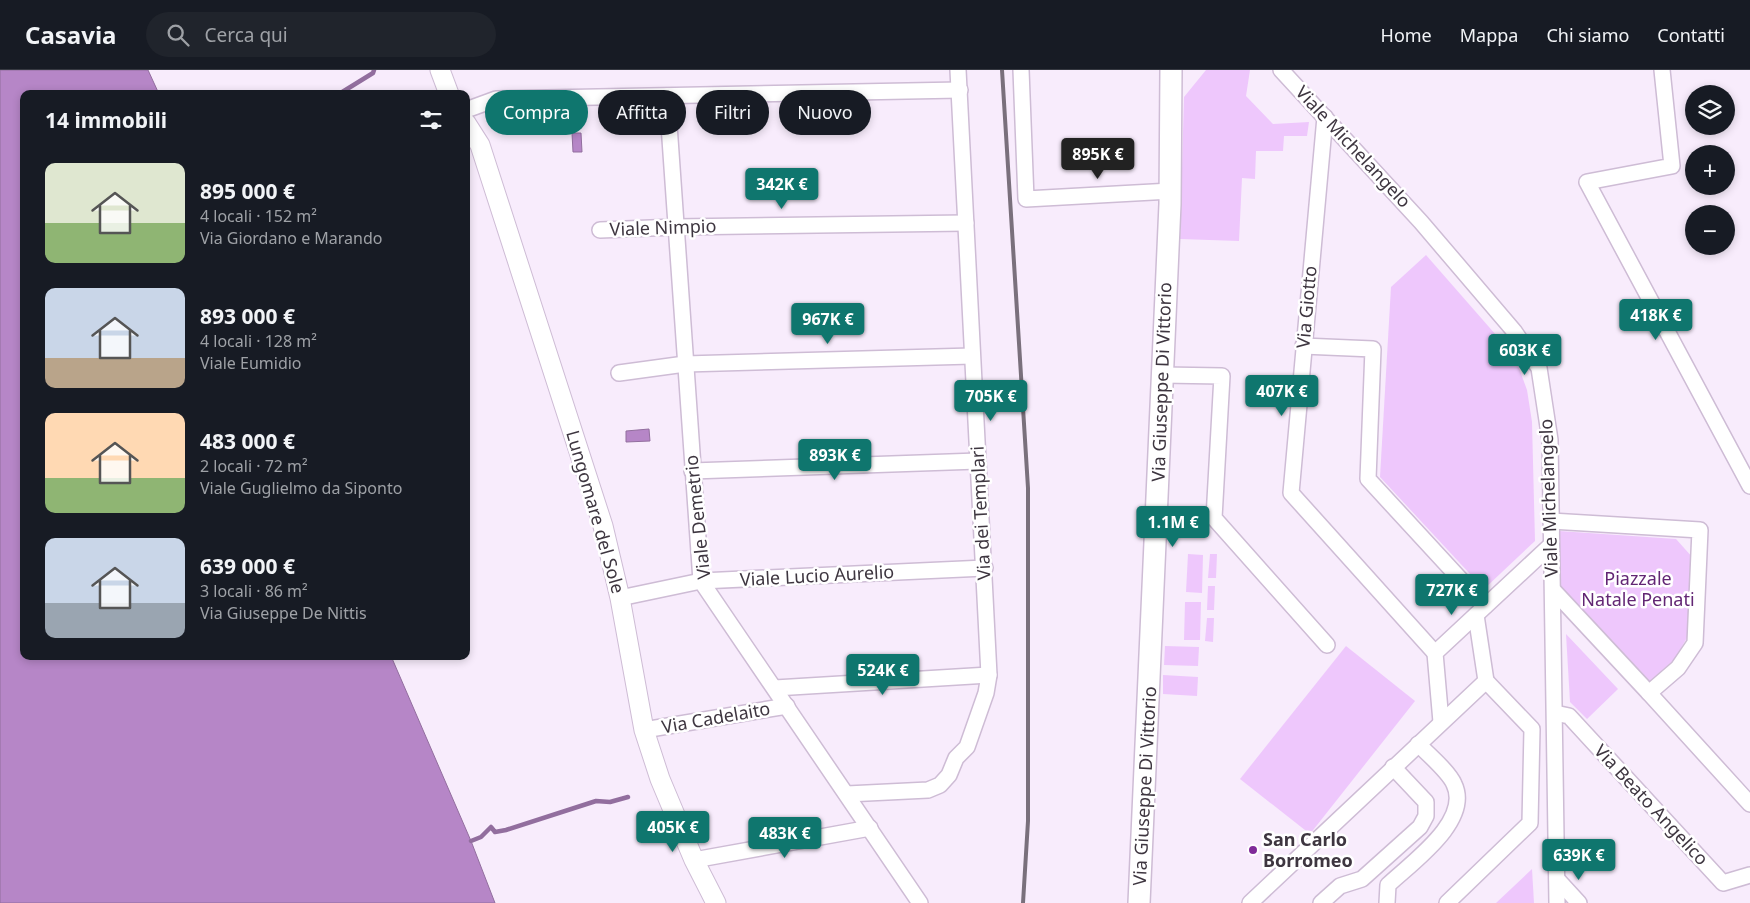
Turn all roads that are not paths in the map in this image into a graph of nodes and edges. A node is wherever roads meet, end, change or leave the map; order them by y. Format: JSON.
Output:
{"nodes":[{"id":1,"x":440,"y":70,"type":"edge"},
{"id":2,"x":449,"y":70,"type":"edge"},
{"id":3,"x":958,"y":70,"type":"edge"},
{"id":4,"x":1021,"y":70,"type":"edge"},
{"id":5,"x":1281,"y":70,"type":"edge"},
{"id":6,"x":1662,"y":70,"type":"edge"},
{"id":7,"x":1175,"y":75,"type":"edge"},
{"id":8,"x":448,"y":90,"type":"edge"},
{"id":9,"x":450,"y":90,"type":"edge"},
{"id":10,"x":960,"y":90,"type":"junction"},
{"id":11,"x":686,"y":96,"type":"edge"},
{"id":12,"x":598,"y":97,"type":"edge"},
{"id":13,"x":470,"y":109,"type":"edge"},
{"id":14,"x":1325,"y":117,"type":"junction"},
{"id":15,"x":470,"y":130,"type":"edge"},
{"id":16,"x":670,"y":135,"type":"edge"},
{"id":17,"x":1171,"y":190,"type":"junction"},
{"id":18,"x":966,"y":223,"type":"junction"},
{"id":19,"x":676,"y":227,"type":"junction"},
{"id":20,"x":600,"y":230,"type":"dead end"},
{"id":21,"x":1303,"y":346,"type":"junction"},
{"id":22,"x":972,"y":356,"type":"junction"},
{"id":23,"x":685,"y":364,"type":"junction"},
{"id":24,"x":619,"y":374,"type":"dead end"},
{"id":25,"x":1163,"y":375,"type":"junction"},
{"id":26,"x":978,"y":461,"type":"junction"},
{"id":27,"x":692,"y":470,"type":"junction"},
{"id":28,"x":1750,"y":486,"type":"edge"},
{"id":29,"x":1551,"y":521,"type":"junction"},
{"id":30,"x":1551,"y":546,"type":"junction"},
{"id":31,"x":985,"y":568,"type":"junction"},
{"id":32,"x":702,"y":581,"type":"junction"},
{"id":33,"x":1553,"y":590,"type":"junction"},
{"id":34,"x":620,"y":598,"type":"junction"},
{"id":35,"x":1481,"y":610,"type":"junction"},
{"id":36,"x":1327,"y":645,"type":"dead end"},
{"id":37,"x":1436,"y":653,"type":"junction"},
{"id":38,"x":989,"y":675,"type":"junction"},
{"id":39,"x":1486,"y":680,"type":"junction"},
{"id":40,"x":775,"y":688,"type":"junction"},
{"id":41,"x":1649,"y":693,"type":"junction"},
{"id":42,"x":787,"y":706,"type":"junction"},
{"id":43,"x":1555,"y":713,"type":"junction"},
{"id":44,"x":1441,"y":722,"type":"junction"},
{"id":45,"x":644,"y":730,"type":"junction"},
{"id":46,"x":1418,"y":744,"type":"junction"},
{"id":47,"x":1393,"y":767,"type":"junction"},
{"id":48,"x":847,"y":794,"type":"junction"},
{"id":49,"x":1750,"y":804,"type":"edge"},
{"id":50,"x":870,"y":828,"type":"junction"},
{"id":51,"x":694,"y":860,"type":"junction"},
{"id":52,"x":1374,"y":868,"type":"junction"},
{"id":53,"x":1750,"y":875,"type":"edge"},
{"id":54,"x":1556,"y":879,"type":"junction"},
{"id":55,"x":1388,"y":885,"type":"junction"},
{"id":56,"x":716,"y":903,"type":"edge"},
{"id":57,"x":920,"y":903,"type":"edge"},
{"id":58,"x":1139,"y":903,"type":"edge"},
{"id":59,"x":1250,"y":903,"type":"edge"},
{"id":60,"x":1322,"y":903,"type":"edge"},
{"id":61,"x":1387,"y":903,"type":"edge"},
{"id":62,"x":1446,"y":903,"type":"edge"},
{"id":63,"x":1557,"y":903,"type":"edge"},
{"id":64,"x":1579,"y":903,"type":"edge"}],
"edges":[{"from":1,"to":8,"type":"street"},
{"from":2,"to":9,"type":"street"},
{"from":3,"to":10,"type":"street","name":"Via dei Templari"},
{"from":4,"to":17,"type":"street"},
{"from":5,"to":14,"type":"street","name":"Viale Michelangelo"},
{"from":6,"to":28,"type":"street"},
{"from":7,"to":17,"type":"main road","name":"Via Giuseppe Di Vittorio"},
{"from":10,"to":11,"type":"street"},
{"from":10,"to":18,"type":"street","name":"Via dei Templari"},
{"from":12,"to":13,"type":"street"},
{"from":14,"to":21,"type":"street","name":"Via Giotto"},
{"from":14,"to":29,"type":"street","name":"Viale Michelangelo"},
{"from":15,"to":34,"type":"street","name":"Lungomare del Sole"},
{"from":16,"to":19,"type":"street","name":"Viale Demetrio"},
{"from":17,"to":25,"type":"main road","name":"Via Giuseppe Di Vittorio"},
{"from":18,"to":19,"type":"street","name":"Viale Nimpio"},
{"from":18,"to":22,"type":"street","name":"Via dei Templari"},
{"from":19,"to":20,"type":"street","name":"Viale Nimpio"},
{"from":19,"to":23,"type":"street","name":"Viale Demetrio"},
{"from":21,"to":35,"type":"street"},
{"from":21,"to":37,"type":"street","name":"Via Giotto"},
{"from":22,"to":23,"type":"street"},
{"from":22,"to":26,"type":"street","name":"Via dei Templari"},
{"from":23,"to":24,"type":"street"},
{"from":23,"to":27,"type":"street","name":"Viale Demetrio"},
{"from":25,"to":36,"type":"street"},
{"from":25,"to":58,"type":"main road","name":"Via Giuseppe Di Vittorio"},
{"from":26,"to":27,"type":"street"},
{"from":26,"to":31,"type":"street","name":"Via dei Templari"},
{"from":27,"to":32,"type":"street","name":"Viale Demetrio"},
{"from":29,"to":30,"type":"street","name":"Viale Michelangelo"},
{"from":29,"to":41,"type":"street"},
{"from":30,"to":33,"type":"street","name":"Viale Michelangelo"},
{"from":30,"to":35,"type":"street"},
{"from":31,"to":32,"type":"street","name":"Viale Lucio Aurelio"},
{"from":31,"to":38,"type":"street","name":"Via dei Templari"},
{"from":32,"to":34,"type":"street","name":"Viale Lucio Aurelio"},
{"from":32,"to":40,"type":"street","name":"Viale Demetrio"},
{"from":33,"to":41,"type":"street"},
{"from":33,"to":43,"type":"street","name":"Viale Michelangelo"},
{"from":34,"to":45,"type":"street","name":"Lungomare del Sole"},
{"from":35,"to":37,"type":"street"},
{"from":35,"to":39,"type":"street"},
{"from":37,"to":44,"type":"street"},
{"from":38,"to":40,"type":"street","name":"Via Cadelaito"},
{"from":38,"to":48,"type":"street","name":"Via dei Templari"},
{"from":39,"to":44,"type":"street"},
{"from":39,"to":62,"type":"street"},
{"from":40,"to":42,"type":"street","name":"Viale Demetrio"},
{"from":41,"to":49,"type":"street"},
{"from":42,"to":45,"type":"street","name":"Via Cadelaito"},
{"from":42,"to":48,"type":"street","name":"Viale Demetrio"},
{"from":43,"to":53,"type":"street","name":"Via Beato Angelico"},
{"from":43,"to":54,"type":"street","name":"Viale Michelangelo"},
{"from":44,"to":46,"type":"street"},
{"from":45,"to":51,"type":"street","name":"Lungomare del Sole"},
{"from":46,"to":47,"type":"street"},
{"from":46,"to":55,"type":"street"},
{"from":47,"to":52,"type":"street"},
{"from":47,"to":59,"type":"street"},
{"from":48,"to":50,"type":"street","name":"Viale Demetrio"},
{"from":50,"to":51,"type":"street"},
{"from":50,"to":57,"type":"street","name":"Viale Demetrio"},
{"from":51,"to":56,"type":"street","name":"Lungomare del Sole"},
{"from":52,"to":55,"type":"street"},
{"from":52,"to":60,"type":"street"},
{"from":54,"to":63,"type":"street","name":"Viale Michelangelo"},
{"from":54,"to":64,"type":"street"},
{"from":55,"to":61,"type":"street"}]}
